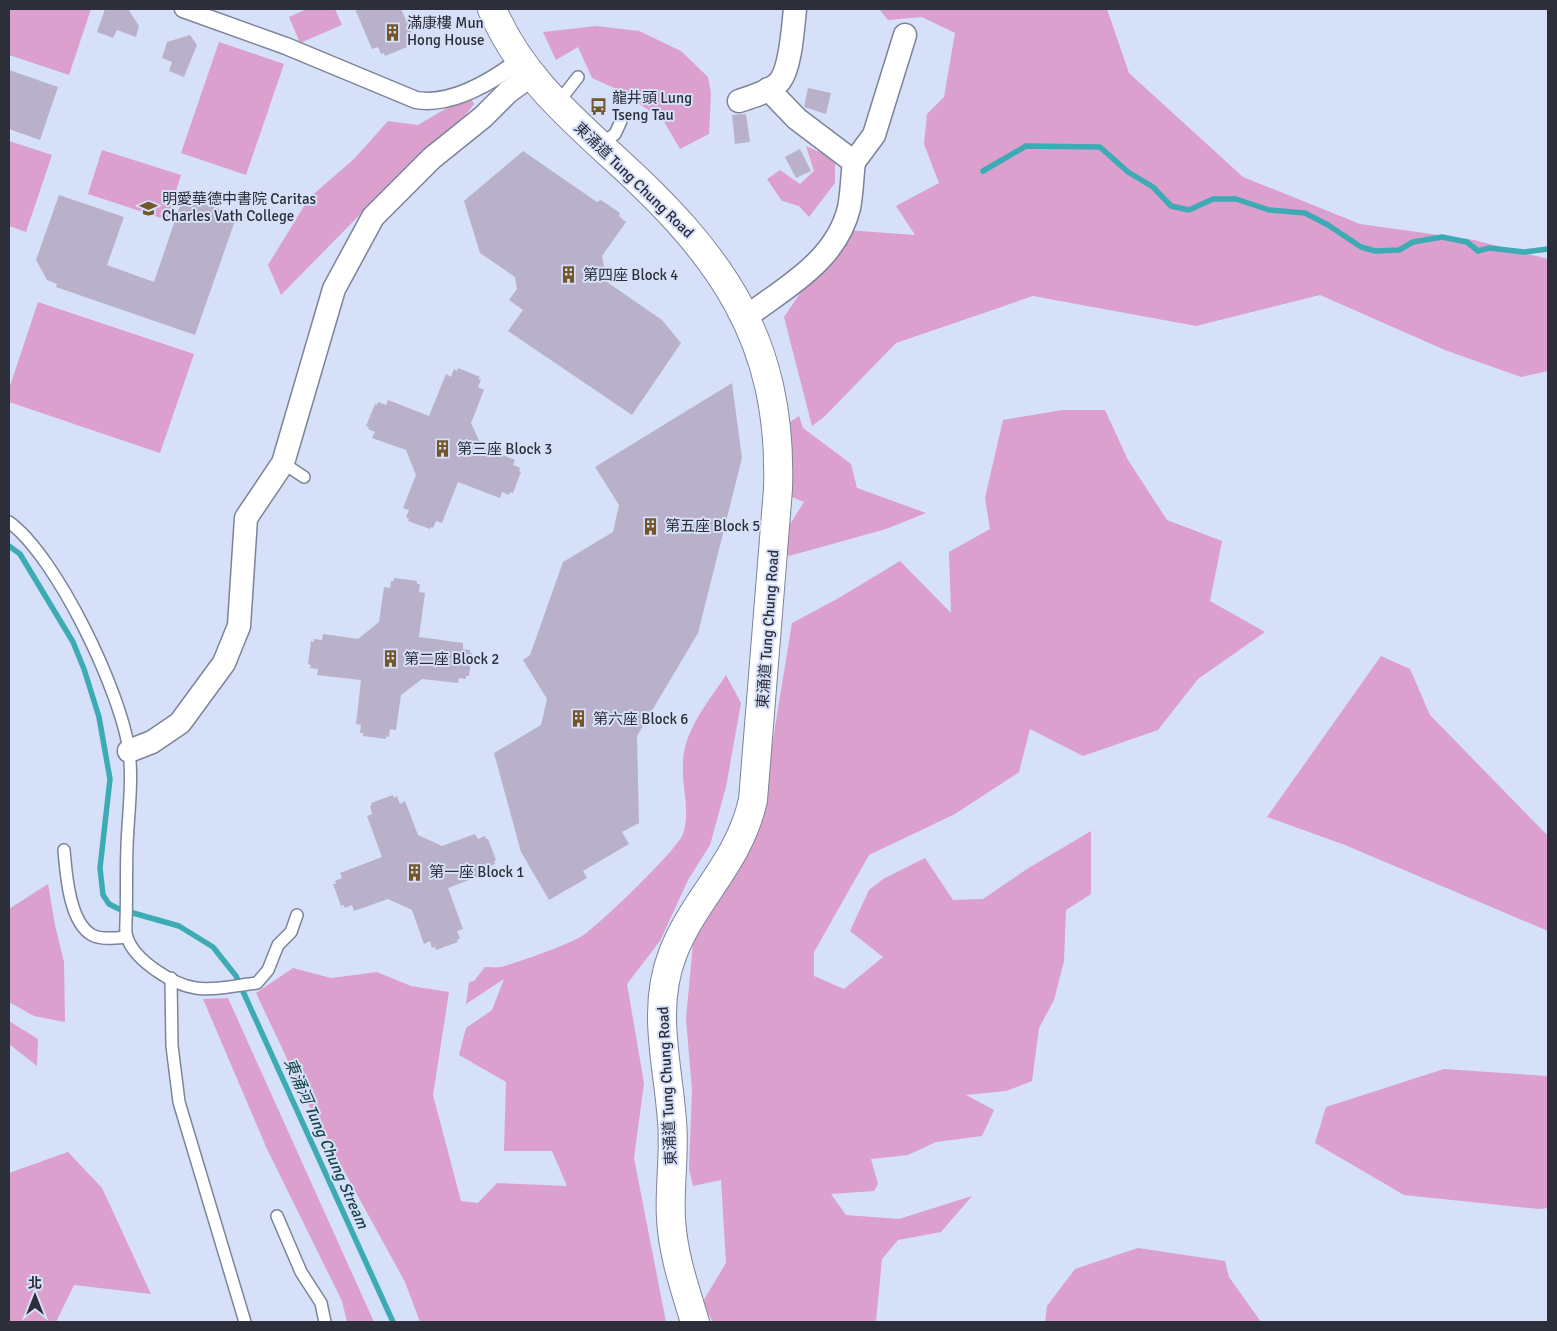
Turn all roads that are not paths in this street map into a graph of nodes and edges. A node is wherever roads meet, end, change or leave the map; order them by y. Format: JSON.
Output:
{"nodes":[{"id":1,"x":183,"y":9,"type":"edge"},
{"id":2,"x":492,"y":9,"type":"edge"},
{"id":3,"x":795,"y":9,"type":"edge"},
{"id":4,"x":905,"y":35,"type":"dead end"},
{"id":5,"x":524,"y":68,"type":"junction"},
{"id":6,"x":578,"y":77,"type":"dead end"},
{"id":7,"x":768,"y":89,"type":"junction"},
{"id":8,"x":739,"y":102,"type":"dead end"},
{"id":9,"x":556,"y":105,"type":"junction"},
{"id":10,"x":621,"y":121,"type":"dead end"},
{"id":11,"x":600,"y":145,"type":"junction"},
{"id":12,"x":854,"y":162,"type":"junction"},
{"id":13,"x":746,"y":317,"type":"junction"},
{"id":14,"x":283,"y":463,"type":"junction"},
{"id":15,"x":304,"y":477,"type":"dead end"},
{"id":16,"x":9,"y":522,"type":"edge"},
{"id":17,"x":129,"y":751,"type":"junction"},
{"id":18,"x":64,"y":850,"type":"dead end"},
{"id":19,"x":297,"y":915,"type":"dead end"},
{"id":20,"x":126,"y":937,"type":"junction"},
{"id":21,"x":171,"y":978,"type":"junction"},
{"id":22,"x":276,"y":1216,"type":"dead end"},
{"id":23,"x":245,"y":1322,"type":"edge"},
{"id":24,"x":325,"y":1322,"type":"edge"},
{"id":25,"x":695,"y":1322,"type":"edge"}],
"edges":[{"from":1,"to":5,"type":"street"},
{"from":2,"to":5,"type":"main road","name":"東涌道 Tung Chung Road"},
{"from":3,"to":7,"type":"street"},
{"from":4,"to":12,"type":"street"},
{"from":5,"to":9,"type":"main road","name":"東涌道 Tung Chung Road"},
{"from":5,"to":14,"type":"street"},
{"from":6,"to":9,"type":"lane"},
{"from":7,"to":8,"type":"street"},
{"from":7,"to":12,"type":"street"},
{"from":9,"to":11,"type":"main road","name":"東涌道 Tung Chung Road"},
{"from":10,"to":11,"type":"lane"},
{"from":11,"to":13,"type":"main road","name":"東涌道 Tung Chung Road"},
{"from":12,"to":13,"type":"street"},
{"from":13,"to":25,"type":"main road","name":"東涌道 Tung Chung Road"},
{"from":14,"to":15,"type":"lane"},
{"from":14,"to":17,"type":"street"},
{"from":16,"to":17,"type":"lane"},
{"from":17,"to":20,"type":"lane"},
{"from":18,"to":20,"type":"lane"},
{"from":19,"to":21,"type":"lane"},
{"from":20,"to":21,"type":"lane"},
{"from":21,"to":23,"type":"lane"},
{"from":22,"to":24,"type":"lane"}]}
